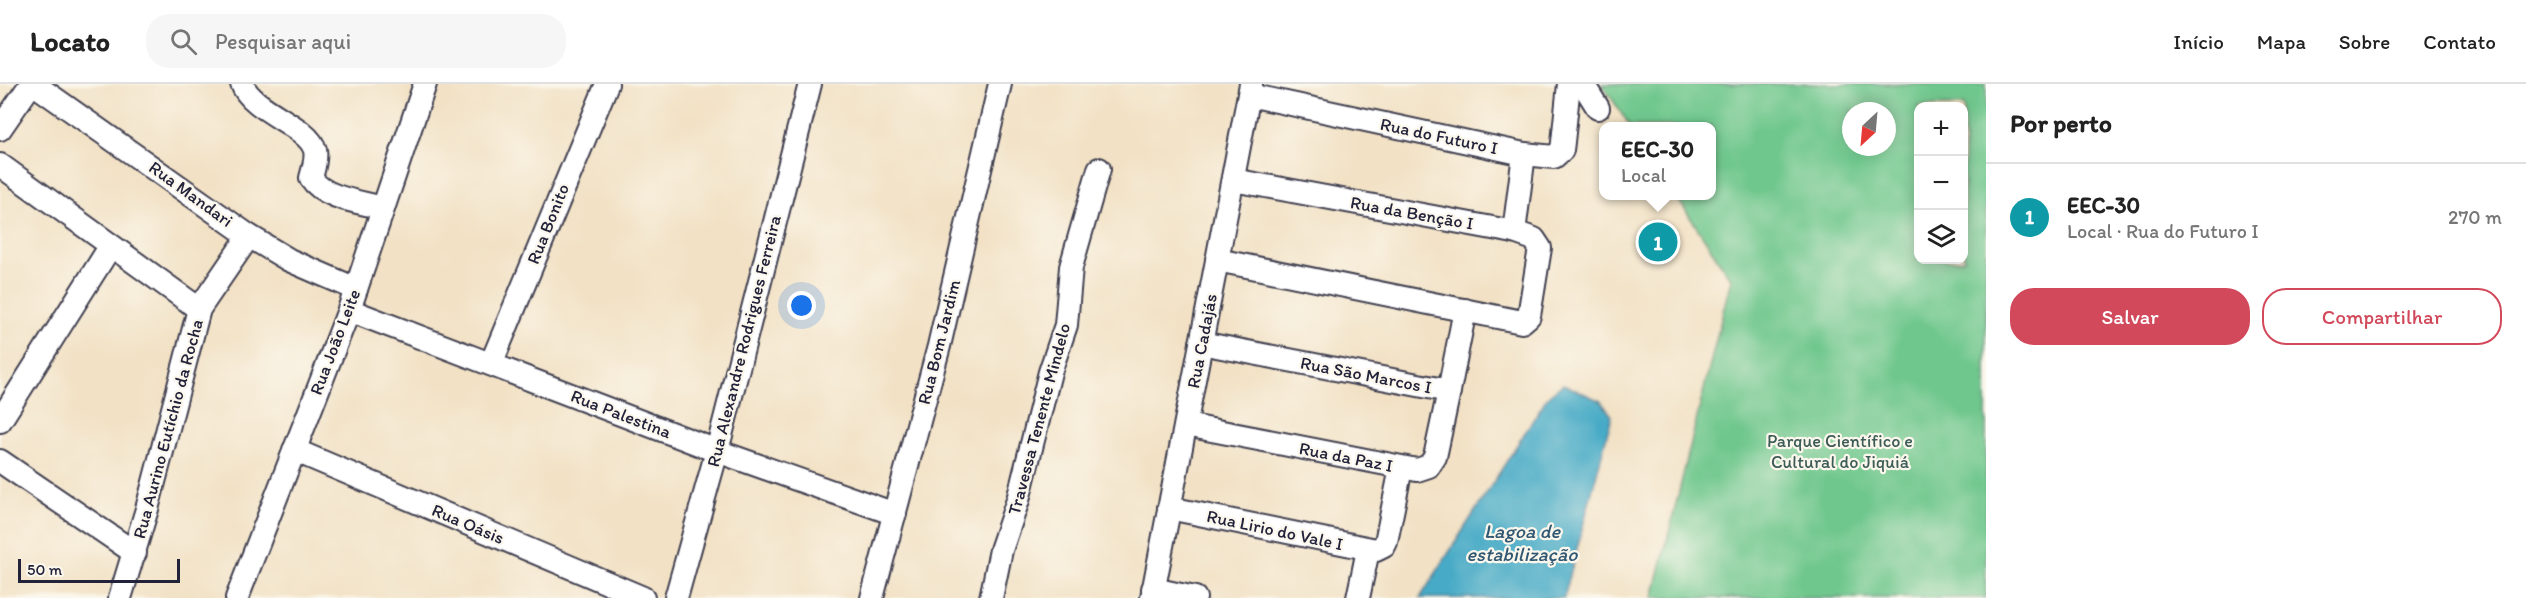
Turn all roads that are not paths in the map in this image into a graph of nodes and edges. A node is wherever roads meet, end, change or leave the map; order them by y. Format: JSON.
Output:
{"nodes":[{"id":1,"x":32,"y":84,"type":"edge"},
{"id":2,"x":425,"y":84,"type":"edge"},
{"id":3,"x":607,"y":84,"type":"edge"},
{"id":4,"x":810,"y":84,"type":"edge"},
{"id":5,"x":1000,"y":84,"type":"edge"},
{"id":6,"x":1569,"y":84,"type":"edge"},
{"id":7,"x":1583,"y":84,"type":"edge"},
{"id":8,"x":245,"y":86,"type":"edge"},
{"id":9,"x":1250,"y":90,"type":"edge"},
{"id":10,"x":1598,"y":108,"type":"dead end"},
{"id":11,"x":0,"y":129,"type":"edge"},
{"id":12,"x":1524,"y":154,"type":"junction"},
{"id":13,"x":0,"y":165,"type":"edge"},
{"id":14,"x":1099,"y":169,"type":"dead end"},
{"id":15,"x":1233,"y":180,"type":"junction"},
{"id":16,"x":383,"y":208,"type":"junction"},
{"id":17,"x":1514,"y":232,"type":"junction"},
{"id":18,"x":249,"y":236,"type":"junction"},
{"id":19,"x":110,"y":247,"type":"junction"},
{"id":20,"x":1217,"y":260,"type":"junction"},
{"id":21,"x":356,"y":289,"type":"junction"},
{"id":22,"x":199,"y":309,"type":"junction"},
{"id":23,"x":349,"y":310,"type":"junction"},
{"id":24,"x":1465,"y":310,"type":"junction"},
{"id":25,"x":1201,"y":344,"type":"junction"},
{"id":26,"x":490,"y":364,"type":"junction"},
{"id":27,"x":1449,"y":392,"type":"junction"},
{"id":28,"x":0,"y":421,"type":"edge"},
{"id":29,"x":1186,"y":425,"type":"junction"},
{"id":30,"x":294,"y":450,"type":"junction"},
{"id":31,"x":717,"y":451,"type":"junction"},
{"id":32,"x":0,"y":461,"type":"edge"},
{"id":33,"x":1401,"y":468,"type":"junction"},
{"id":34,"x":1169,"y":508,"type":"junction"},
{"id":35,"x":895,"y":514,"type":"junction"},
{"id":36,"x":1374,"y":550,"type":"junction"},
{"id":37,"x":135,"y":553,"type":"junction"},
{"id":38,"x":1152,"y":593,"type":"edge"},
{"id":39,"x":120,"y":598,"type":"edge"},
{"id":40,"x":237,"y":598,"type":"edge"},
{"id":41,"x":642,"y":598,"type":"edge"},
{"id":42,"x":676,"y":598,"type":"edge"},
{"id":43,"x":872,"y":598,"type":"edge"},
{"id":44,"x":991,"y":598,"type":"edge"},
{"id":45,"x":1195,"y":598,"type":"edge"},
{"id":46,"x":1359,"y":598,"type":"edge"}],
"edges":[{"from":1,"to":11,"type":"street"},
{"from":1,"to":18,"type":"street","name":"Rua Mandari"},
{"from":2,"to":16,"type":"street","name":"Rua João Leite"},
{"from":3,"to":26,"type":"street","name":"Rua Bonito"},
{"from":4,"to":31,"type":"street","name":"Rua Alexandre Rodrigues Ferreira"},
{"from":5,"to":35,"type":"street","name":"Rua Bom Jardim"},
{"from":6,"to":12,"type":"street","name":"Rua do Futuro I"},
{"from":7,"to":10,"type":"street"},
{"from":8,"to":16,"type":"street"},
{"from":9,"to":12,"type":"street","name":"Rua do Futuro I"},
{"from":9,"to":15,"type":"street","name":"Rua Cadajás"},
{"from":12,"to":17,"type":"street"},
{"from":13,"to":19,"type":"street"},
{"from":14,"to":44,"type":"street","name":"Travessa Tenente Mindelo"},
{"from":15,"to":17,"type":"street","name":"Rua da Benção I"},
{"from":15,"to":20,"type":"street","name":"Rua Cadajás"},
{"from":16,"to":21,"type":"street","name":"Rua João Leite"},
{"from":17,"to":24,"type":"street"},
{"from":18,"to":21,"type":"street","name":"Rua Mandari"},
{"from":18,"to":22,"type":"street","name":"Rua Aurino Eutíchio da Rocha"},
{"from":19,"to":22,"type":"street"},
{"from":19,"to":28,"type":"street"},
{"from":20,"to":24,"type":"street"},
{"from":20,"to":25,"type":"street","name":"Rua Cadajás"},
{"from":21,"to":23,"type":"street","name":"Rua João Leite"},
{"from":22,"to":37,"type":"street","name":"Rua Aurino Eutíchio da Rocha"},
{"from":23,"to":26,"type":"street","name":"Rua Palestina"},
{"from":23,"to":30,"type":"street","name":"Rua João Leite"},
{"from":24,"to":27,"type":"street","name":"Rua São Marcos I"},
{"from":25,"to":27,"type":"street","name":"Rua São Marcos I"},
{"from":25,"to":29,"type":"street","name":"Rua Cadajás"},
{"from":26,"to":31,"type":"street","name":"Rua Palestina"},
{"from":27,"to":33,"type":"street","name":"Rua da Paz I"},
{"from":29,"to":33,"type":"street","name":"Rua da Paz I"},
{"from":29,"to":34,"type":"street","name":"Rua Cadajás"},
{"from":30,"to":40,"type":"street","name":"Rua João Leite"},
{"from":30,"to":41,"type":"street","name":"Rua Oásis"},
{"from":31,"to":35,"type":"street","name":"Rua Palestina"},
{"from":31,"to":42,"type":"street","name":"Rua Alexandre Rodrigues Ferreira"},
{"from":32,"to":37,"type":"street"},
{"from":33,"to":36,"type":"street"},
{"from":34,"to":36,"type":"street","name":"Rua Lirio do Vale I"},
{"from":34,"to":38,"type":"street","name":"Rua Cadajás"},
{"from":35,"to":43,"type":"street","name":"Rua Bom Jardim"},
{"from":36,"to":46,"type":"street"},
{"from":37,"to":39,"type":"street","name":"Rua Aurino Eutíchio da Rocha"},
{"from":38,"to":45,"type":"street"}]}
